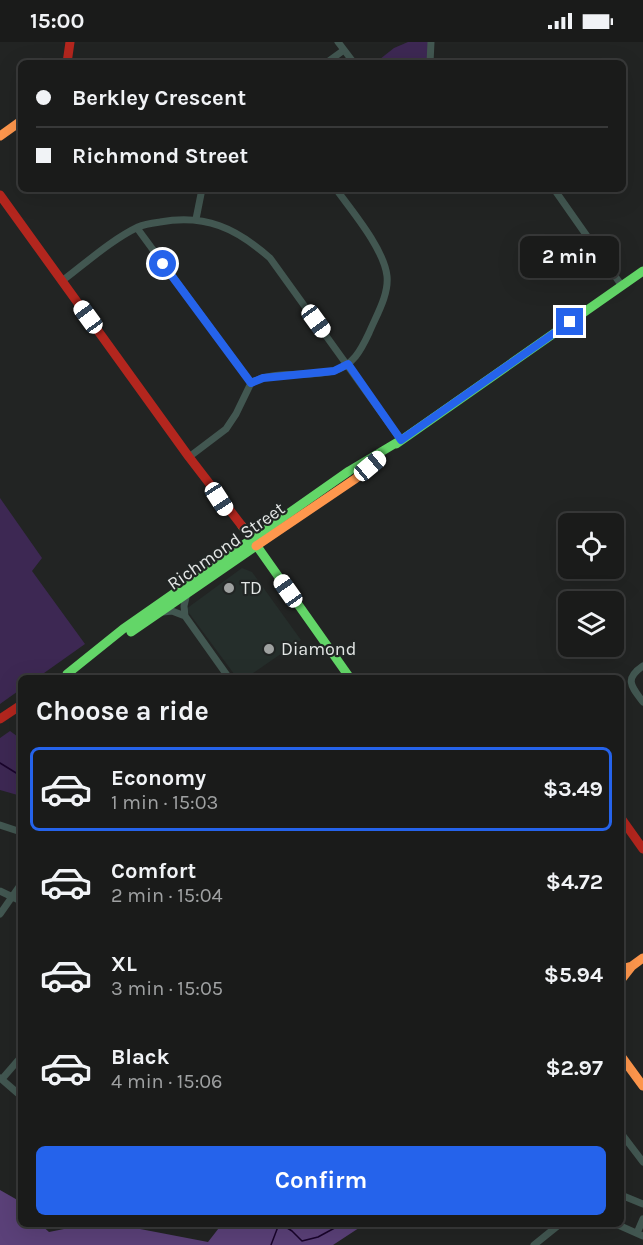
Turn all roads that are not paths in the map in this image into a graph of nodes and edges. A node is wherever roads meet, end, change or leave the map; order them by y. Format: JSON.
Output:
{"nodes":[{"id":1,"x":70,"y":42,"type":"edge"},
{"id":2,"x":338,"y":42,"type":"edge"},
{"id":3,"x":431,"y":42,"type":"edge"},
{"id":4,"x":344,"y":50,"type":"junction"},
{"id":5,"x":67,"y":60,"type":"edge"},
{"id":6,"x":330,"y":60,"type":"edge"},
{"id":7,"x":352,"y":60,"type":"edge"},
{"id":8,"x":430,"y":60,"type":"edge"},
{"id":9,"x":18,"y":123,"type":"edge"},
{"id":10,"x":0,"y":136,"type":"edge"},
{"id":11,"x":201,"y":192,"type":"edge"},
{"id":12,"x":338,"y":192,"type":"edge"},
{"id":13,"x":556,"y":192,"type":"edge"},
{"id":14,"x":0,"y":195,"type":"edge"},
{"id":15,"x":196,"y":219,"type":"junction"},
{"id":16,"x":136,"y":228,"type":"junction"},
{"id":17,"x":643,"y":271,"type":"edge"},
{"id":18,"x":62,"y":281,"type":"junction"},
{"id":19,"x":622,"y":286,"type":"junction"},
{"id":20,"x":348,"y":364,"type":"junction"},
{"id":21,"x":251,"y":383,"type":"junction"},
{"id":22,"x":401,"y":440,"type":"junction"},
{"id":23,"x":189,"y":457,"type":"junction"},
{"id":24,"x":252,"y":544,"type":"junction"},
{"id":25,"x":187,"y":593,"type":"junction"},
{"id":26,"x":159,"y":613,"type":"junction"},
{"id":27,"x":185,"y":616,"type":"junction"},
{"id":28,"x":643,"y":666,"type":"edge"},
{"id":29,"x":69,"y":675,"type":"edge"},
{"id":30,"x":70,"y":675,"type":"edge"},
{"id":31,"x":227,"y":675,"type":"edge"},
{"id":32,"x":348,"y":675,"type":"edge"},
{"id":33,"x":643,"y":702,"type":"edge"},
{"id":34,"x":18,"y":707,"type":"edge"},
{"id":35,"x":0,"y":719,"type":"edge"},
{"id":36,"x":624,"y":822,"type":"edge"},
{"id":37,"x":0,"y":825,"type":"edge"},
{"id":38,"x":18,"y":831,"type":"edge"},
{"id":39,"x":643,"y":849,"type":"edge"},
{"id":40,"x":18,"y":888,"type":"edge"},
{"id":41,"x":0,"y":891,"type":"edge"},
{"id":42,"x":12,"y":896,"type":"junction"},
{"id":43,"x":18,"y":899,"type":"edge"},
{"id":44,"x":0,"y":914,"type":"edge"},
{"id":45,"x":643,"y":958,"type":"edge"},
{"id":46,"x":632,"y":966,"type":"junction"},
{"id":47,"x":624,"y":968,"type":"edge"},
{"id":48,"x":624,"y":978,"type":"edge"},
{"id":49,"x":18,"y":1060,"type":"edge"},
{"id":50,"x":624,"y":1060,"type":"edge"},
{"id":51,"x":1,"y":1079,"type":"edge"},
{"id":52,"x":643,"y":1086,"type":"edge"},
{"id":53,"x":18,"y":1093,"type":"edge"},
{"id":54,"x":624,"y":1137,"type":"edge"},
{"id":55,"x":643,"y":1162,"type":"edge"},
{"id":56,"x":624,"y":1196,"type":"edge"},
{"id":57,"x":643,"y":1204,"type":"edge"},
{"id":58,"x":643,"y":1219,"type":"edge"},
{"id":59,"x":556,"y":1227,"type":"edge"},
{"id":60,"x":623,"y":1227,"type":"edge"},
{"id":61,"x":640,"y":1235,"type":"edge"},
{"id":62,"x":534,"y":1245,"type":"edge"}],
"edges":[{"from":1,"to":5,"type":"main road"},
{"from":2,"to":4,"type":"street"},
{"from":3,"to":8,"type":"street"},
{"from":4,"to":6,"type":"street"},
{"from":4,"to":7,"type":"street"},
{"from":9,"to":10,"type":"main road"},
{"from":11,"to":15,"type":"street"},
{"from":12,"to":20,"type":"street"},
{"from":13,"to":19,"type":"street"},
{"from":14,"to":18,"type":"main road"},
{"from":15,"to":16,"type":"street"},
{"from":15,"to":20,"type":"street"},
{"from":16,"to":18,"type":"street"},
{"from":16,"to":21,"type":"street"},
{"from":17,"to":19,"type":"main road","name":"Richmond Street"},
{"from":18,"to":23,"type":"main road"},
{"from":19,"to":22,"type":"main road","name":"Richmond Street"},
{"from":20,"to":21,"type":"street"},
{"from":20,"to":22,"type":"street"},
{"from":21,"to":23,"type":"street"},
{"from":22,"to":24,"type":"main road","name":"Richmond Street"},
{"from":23,"to":24,"type":"main road"},
{"from":24,"to":25,"type":"main road","name":"Richmond Street"},
{"from":24,"to":29,"type":"main road","name":"Richmond Street"},
{"from":24,"to":32,"type":"main road"},
{"from":25,"to":26,"type":"main road","name":"Richmond Street"},
{"from":25,"to":27,"type":"street"},
{"from":26,"to":27,"type":"street"},
{"from":26,"to":30,"type":"main road","name":"Richmond Street"},
{"from":27,"to":31,"type":"street"},
{"from":28,"to":33,"type":"street"},
{"from":34,"to":35,"type":"main road"},
{"from":36,"to":39,"type":"main road"},
{"from":37,"to":38,"type":"street"},
{"from":40,"to":42,"type":"street"},
{"from":41,"to":42,"type":"street"},
{"from":42,"to":43,"type":"street"},
{"from":42,"to":44,"type":"street"},
{"from":45,"to":46,"type":"main road"},
{"from":46,"to":47,"type":"main road"},
{"from":46,"to":48,"type":"main road"},
{"from":49,"to":51,"type":"street"},
{"from":50,"to":52,"type":"main road"},
{"from":51,"to":53,"type":"street"},
{"from":54,"to":55,"type":"street"},
{"from":56,"to":57,"type":"street"},
{"from":58,"to":61,"type":"street"},
{"from":59,"to":62,"type":"street"},
{"from":60,"to":61,"type":"street"}]}
